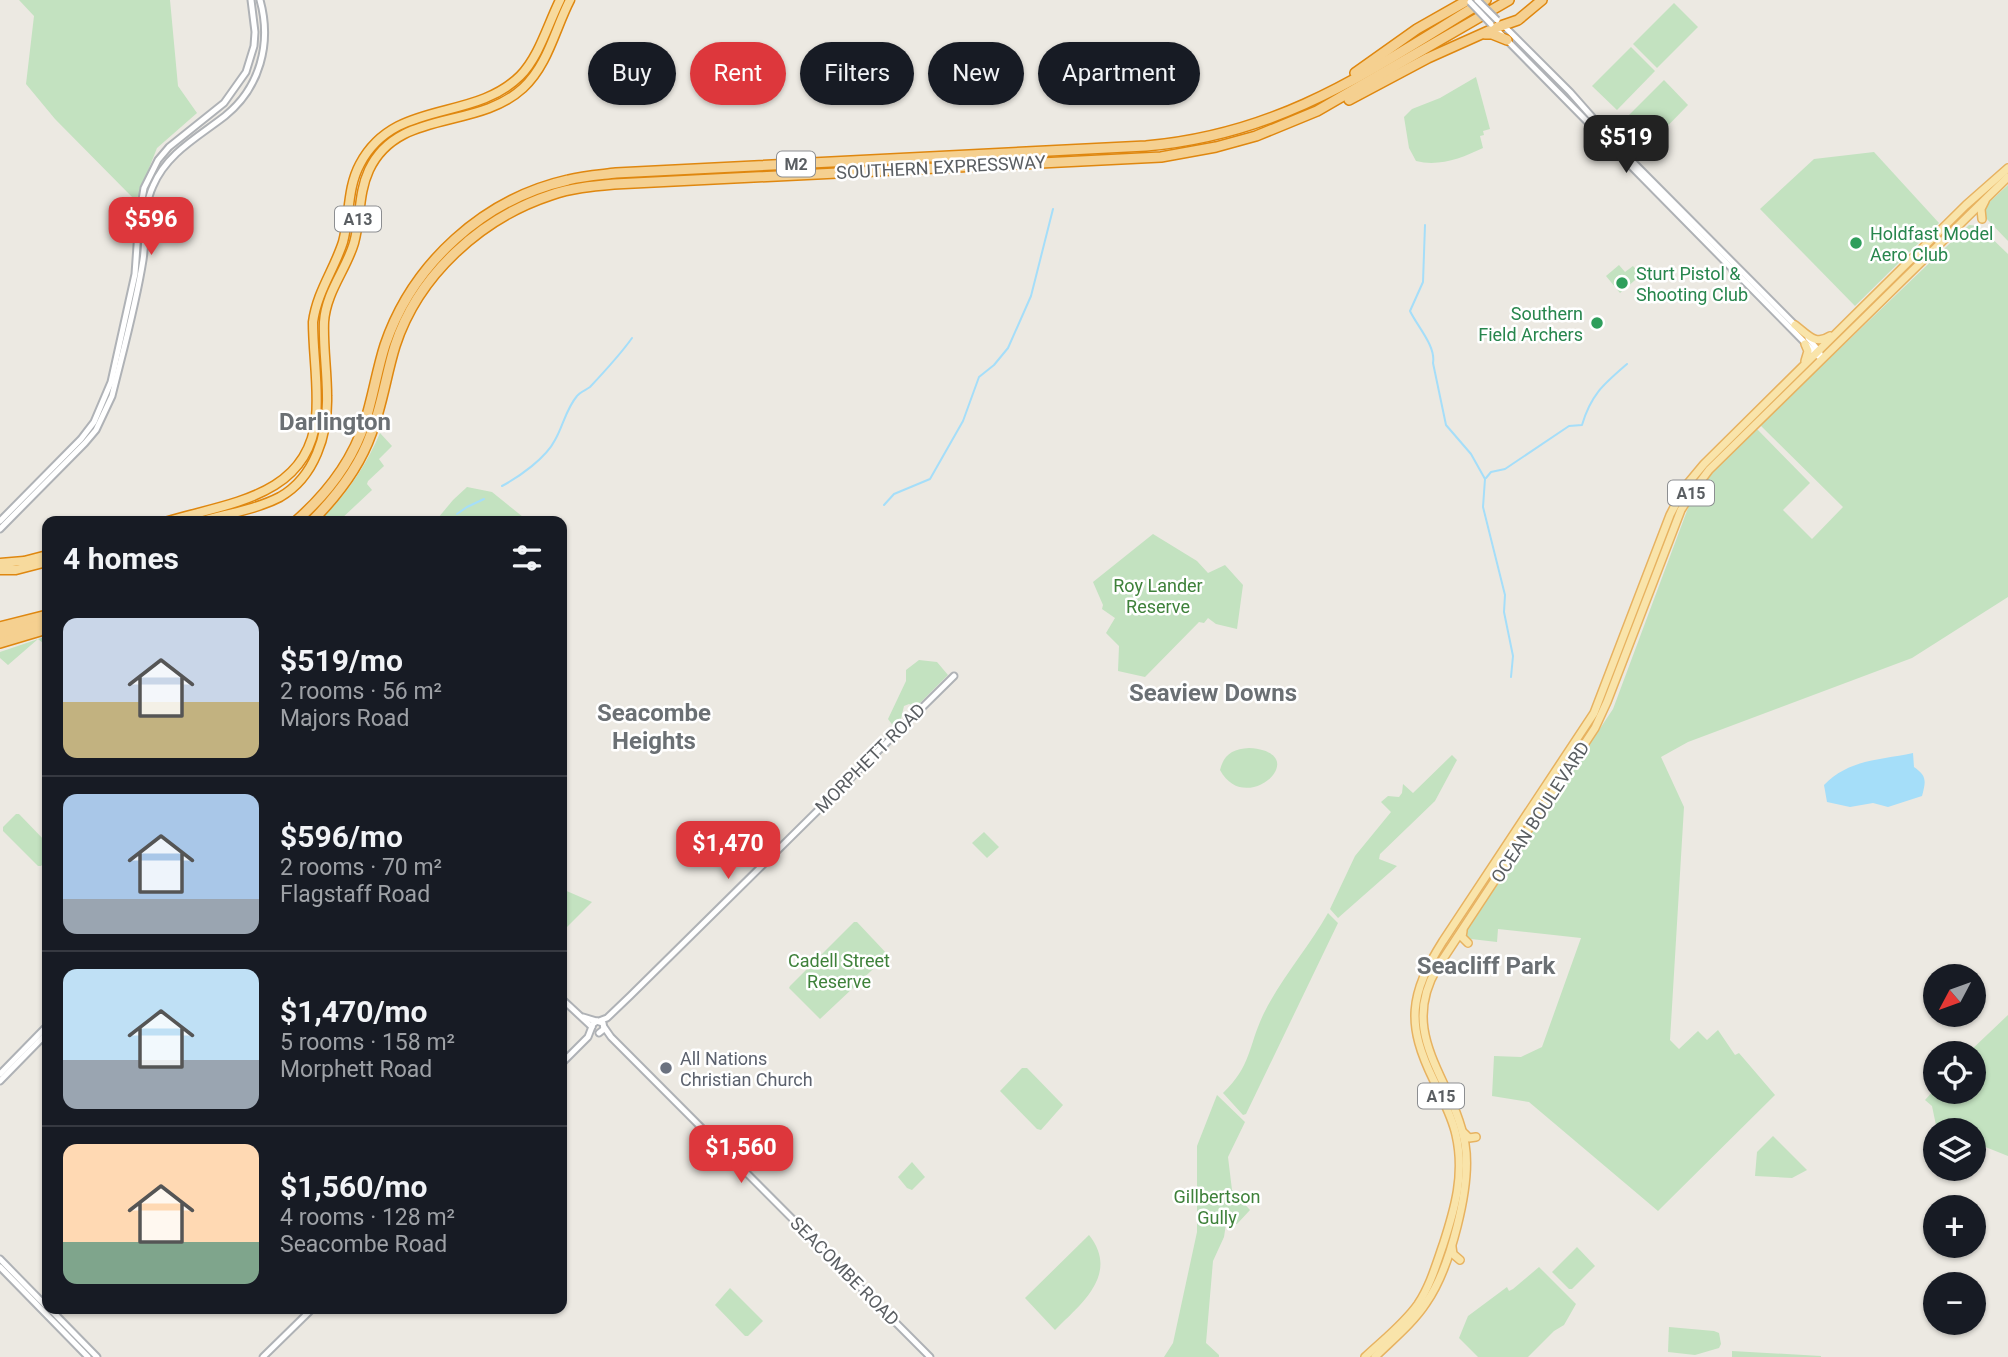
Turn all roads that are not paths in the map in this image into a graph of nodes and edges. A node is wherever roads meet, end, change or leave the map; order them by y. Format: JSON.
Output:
{"nodes":[{"id":1,"x":251,"y":0,"type":"edge"},
{"id":2,"x":260,"y":0,"type":"edge"},
{"id":3,"x":560,"y":0,"type":"edge"},
{"id":4,"x":570,"y":0,"type":"edge"},
{"id":5,"x":1459,"y":0,"type":"edge"},
{"id":6,"x":1477,"y":0,"type":"edge"},
{"id":7,"x":1486,"y":0,"type":"edge"},
{"id":8,"x":1509,"y":0,"type":"edge"},
{"id":9,"x":1542,"y":0,"type":"edge"},
{"id":10,"x":1468,"y":1,"type":"edge"},
{"id":11,"x":1448,"y":11,"type":"junction"},
{"id":12,"x":1500,"y":28,"type":"junction"},
{"id":13,"x":1477,"y":37,"type":"junction"},
{"id":14,"x":1314,"y":102,"type":"junction"},
{"id":15,"x":1306,"y":116,"type":"junction"},
{"id":16,"x":2008,"y":167,"type":"edge"},
{"id":17,"x":2008,"y":177,"type":"edge"},
{"id":18,"x":1996,"y":187,"type":"junction"},
{"id":19,"x":1984,"y":188,"type":"junction"},
{"id":20,"x":1972,"y":211,"type":"junction"},
{"id":21,"x":1948,"y":223,"type":"junction"},
{"id":22,"x":1949,"y":233,"type":"junction"},
{"id":23,"x":1700,"y":234,"type":"junction"},
{"id":24,"x":1898,"y":278,"type":"junction"},
{"id":25,"x":1795,"y":325,"type":"junction"},
{"id":26,"x":1844,"y":325,"type":"junction"},
{"id":27,"x":1805,"y":344,"type":"junction"},
{"id":28,"x":1820,"y":354,"type":"junction"},
{"id":29,"x":1796,"y":378,"type":"junction"},
{"id":30,"x":11,"y":510,"type":"junction"},
{"id":31,"x":19,"y":511,"type":"junction"},
{"id":32,"x":205,"y":516,"type":"edge"},
{"id":33,"x":211,"y":516,"type":"edge"},
{"id":34,"x":301,"y":516,"type":"edge"},
{"id":35,"x":316,"y":516,"type":"edge"},
{"id":36,"x":11,"y":518,"type":"junction"},
{"id":37,"x":0,"y":521,"type":"edge"},
{"id":38,"x":0,"y":529,"type":"edge"},
{"id":39,"x":42,"y":556,"type":"edge"},
{"id":40,"x":0,"y":563,"type":"edge"},
{"id":41,"x":42,"y":563,"type":"edge"},
{"id":42,"x":0,"y":570,"type":"edge"},
{"id":43,"x":42,"y":614,"type":"edge"},
{"id":44,"x":42,"y":614,"type":"edge"},
{"id":45,"x":0,"y":621,"type":"edge"},
{"id":46,"x":42,"y":624,"type":"edge"},
{"id":47,"x":0,"y":627,"type":"edge"},
{"id":48,"x":42,"y":630,"type":"edge"},
{"id":49,"x":0,"y":635,"type":"edge"},
{"id":50,"x":0,"y":643,"type":"edge"},
{"id":51,"x":954,"y":676,"type":"dead end"},
{"id":52,"x":1492,"y":884,"type":"junction"},
{"id":53,"x":1478,"y":890,"type":"junction"},
{"id":54,"x":1468,"y":920,"type":"junction"},
{"id":55,"x":1468,"y":943,"type":"dead end"},
{"id":56,"x":567,"y":1003,"type":"edge"},
{"id":57,"x":583,"y":1017,"type":"junction"},
{"id":58,"x":601,"y":1024,"type":"junction"},
{"id":59,"x":592,"y":1027,"type":"junction"},
{"id":60,"x":42,"y":1031,"type":"edge"},
{"id":61,"x":599,"y":1033,"type":"junction"},
{"id":62,"x":587,"y":1037,"type":"junction"},
{"id":63,"x":611,"y":1037,"type":"junction"},
{"id":64,"x":42,"y":1038,"type":"edge"},
{"id":65,"x":567,"y":1058,"type":"edge"},
{"id":66,"x":0,"y":1074,"type":"edge"},
{"id":67,"x":0,"y":1080,"type":"edge"},
{"id":68,"x":1462,"y":1130,"type":"junction"},
{"id":69,"x":1466,"y":1158,"type":"junction"},
{"id":70,"x":1452,"y":1239,"type":"junction"},
{"id":71,"x":0,"y":1259,"type":"edge"},
{"id":72,"x":1444,"y":1264,"type":"junction"},
{"id":73,"x":0,"y":1267,"type":"edge"},
{"id":74,"x":42,"y":1302,"type":"edge"},
{"id":75,"x":1420,"y":1307,"type":"junction"},
{"id":76,"x":42,"y":1310,"type":"edge"},
{"id":77,"x":46,"y":1314,"type":"edge"},
{"id":78,"x":54,"y":1314,"type":"edge"},
{"id":79,"x":307,"y":1314,"type":"edge"},
{"id":80,"x":88,"y":1357,"type":"edge"},
{"id":81,"x":96,"y":1357,"type":"edge"},
{"id":82,"x":263,"y":1357,"type":"edge"},
{"id":83,"x":930,"y":1357,"type":"edge"},
{"id":84,"x":1365,"y":1357,"type":"edge"},
{"id":85,"x":1375,"y":1357,"type":"edge"}],
"edges":[{"from":1,"to":30,"type":"main road"},
{"from":2,"to":31,"type":"main road"},
{"from":3,"to":32,"type":"highway","number":"A13"},
{"from":4,"to":33,"type":"highway","number":"A13"},
{"from":5,"to":11,"type":"highway"},
{"from":6,"to":12,"type":"main road","bridge":true},
{"from":7,"to":14,"type":"highway","name":"SOUTHERN EXPRESSWAY","number":"M2"},
{"from":8,"to":15,"type":"highway","name":"SOUTHERN EXPRESSWAY","number":"M2"},
{"from":9,"to":12,"type":"highway"},
{"from":10,"to":11,"type":"highway"},
{"from":10,"to":12,"type":"main road","bridge":true},
{"from":11,"to":14,"type":"highway"},
{"from":12,"to":13,"type":"highway"},
{"from":12,"to":13,"type":"highway"},
{"from":12,"to":23,"type":"main road"},
{"from":13,"to":15,"type":"highway"},
{"from":14,"to":34,"type":"highway","name":"SOUTHERN EXPRESSWAY","number":"M2"},
{"from":15,"to":35,"type":"highway","name":"SOUTHERN EXPRESSWAY","number":"M2"},
{"from":16,"to":19,"type":"main road","number":"A15"},
{"from":17,"to":18,"type":"main road","number":"A15"},
{"from":18,"to":20,"type":"main road","number":"A15"},
{"from":18,"to":22,"type":"main road"},
{"from":19,"to":20,"type":"main road"},
{"from":19,"to":21,"type":"main road","number":"A15"},
{"from":20,"to":21,"type":"main road"},
{"from":20,"to":22,"type":"main road","number":"A15"},
{"from":21,"to":24,"type":"main road","number":"A15"},
{"from":22,"to":24,"type":"main road","number":"A15"},
{"from":23,"to":25,"type":"main road"},
{"from":23,"to":27,"type":"main road"},
{"from":24,"to":26,"type":"main road","number":"A15"},
{"from":24,"to":28,"type":"main road","number":"A15"},
{"from":25,"to":26,"type":"main road"},
{"from":25,"to":28,"type":"main road"},
{"from":26,"to":28,"type":"main road","number":"A15"},
{"from":27,"to":28,"type":"main road"},
{"from":27,"to":29,"type":"main road"},
{"from":28,"to":29,"type":"main road","name":"OCEAN BOULEVARD","number":"A15"},
{"from":29,"to":52,"type":"main road","name":"OCEAN BOULEVARD","number":"A15"},
{"from":29,"to":53,"type":"main road","name":"OCEAN BOULEVARD","number":"A15"},
{"from":30,"to":31,"type":"main road"},
{"from":30,"to":36,"type":"main road"},
{"from":30,"to":37,"type":"main road"},
{"from":31,"to":36,"type":"main road"},
{"from":36,"to":38,"type":"main road"},
{"from":39,"to":40,"type":"highway"},
{"from":41,"to":42,"type":"highway"},
{"from":43,"to":45,"type":"highway"},
{"from":44,"to":47,"type":"highway"},
{"from":46,"to":49,"type":"highway"},
{"from":48,"to":50,"type":"highway"},
{"from":51,"to":58,"type":"main road","name":"MORPHETT ROAD"},
{"from":52,"to":53,"type":"main road"},
{"from":52,"to":54,"type":"main road","name":"OCEAN BOULEVARD","number":"A15"},
{"from":53,"to":75,"type":"main road","name":"OCEAN BOULEVARD","number":"A15"},
{"from":54,"to":55,"type":"main road"},
{"from":54,"to":68,"type":"main road","name":"OCEAN BOULEVARD","number":"A15"},
{"from":56,"to":57,"type":"main road"},
{"from":57,"to":58,"type":"main road"},
{"from":57,"to":59,"type":"main road"},
{"from":58,"to":59,"type":"main road"},
{"from":58,"to":61,"type":"main road"},
{"from":58,"to":63,"type":"main road","name":"SEACOMBE ROAD"},
{"from":59,"to":61,"type":"main road"},
{"from":59,"to":62,"type":"main road"},
{"from":60,"to":66,"type":"main road"},
{"from":61,"to":62,"type":"main road"},
{"from":61,"to":63,"type":"main road","name":"SEACOMBE ROAD"},
{"from":62,"to":65,"type":"main road"},
{"from":63,"to":83,"type":"main road","name":"SEACOMBE ROAD"},
{"from":64,"to":67,"type":"main road"},
{"from":68,"to":69,"type":"main road","name":"OCEAN BOULEVARD","number":"A15"},
{"from":68,"to":69,"type":"main road"},
{"from":69,"to":70,"type":"main road","name":"OCEAN BOULEVARD","number":"A15"},
{"from":70,"to":72,"type":"main road","name":"OCEAN BOULEVARD","number":"A15"},
{"from":70,"to":72,"type":"main road"},
{"from":71,"to":74,"type":"main road"},
{"from":72,"to":75,"type":"main road","name":"OCEAN BOULEVARD","number":"A15"},
{"from":73,"to":76,"type":"main road"},
{"from":75,"to":84,"type":"main road","number":"A15"},
{"from":75,"to":85,"type":"main road","number":"A15"},
{"from":77,"to":80,"type":"main road"},
{"from":78,"to":81,"type":"main road"},
{"from":79,"to":82,"type":"main road"}]}
